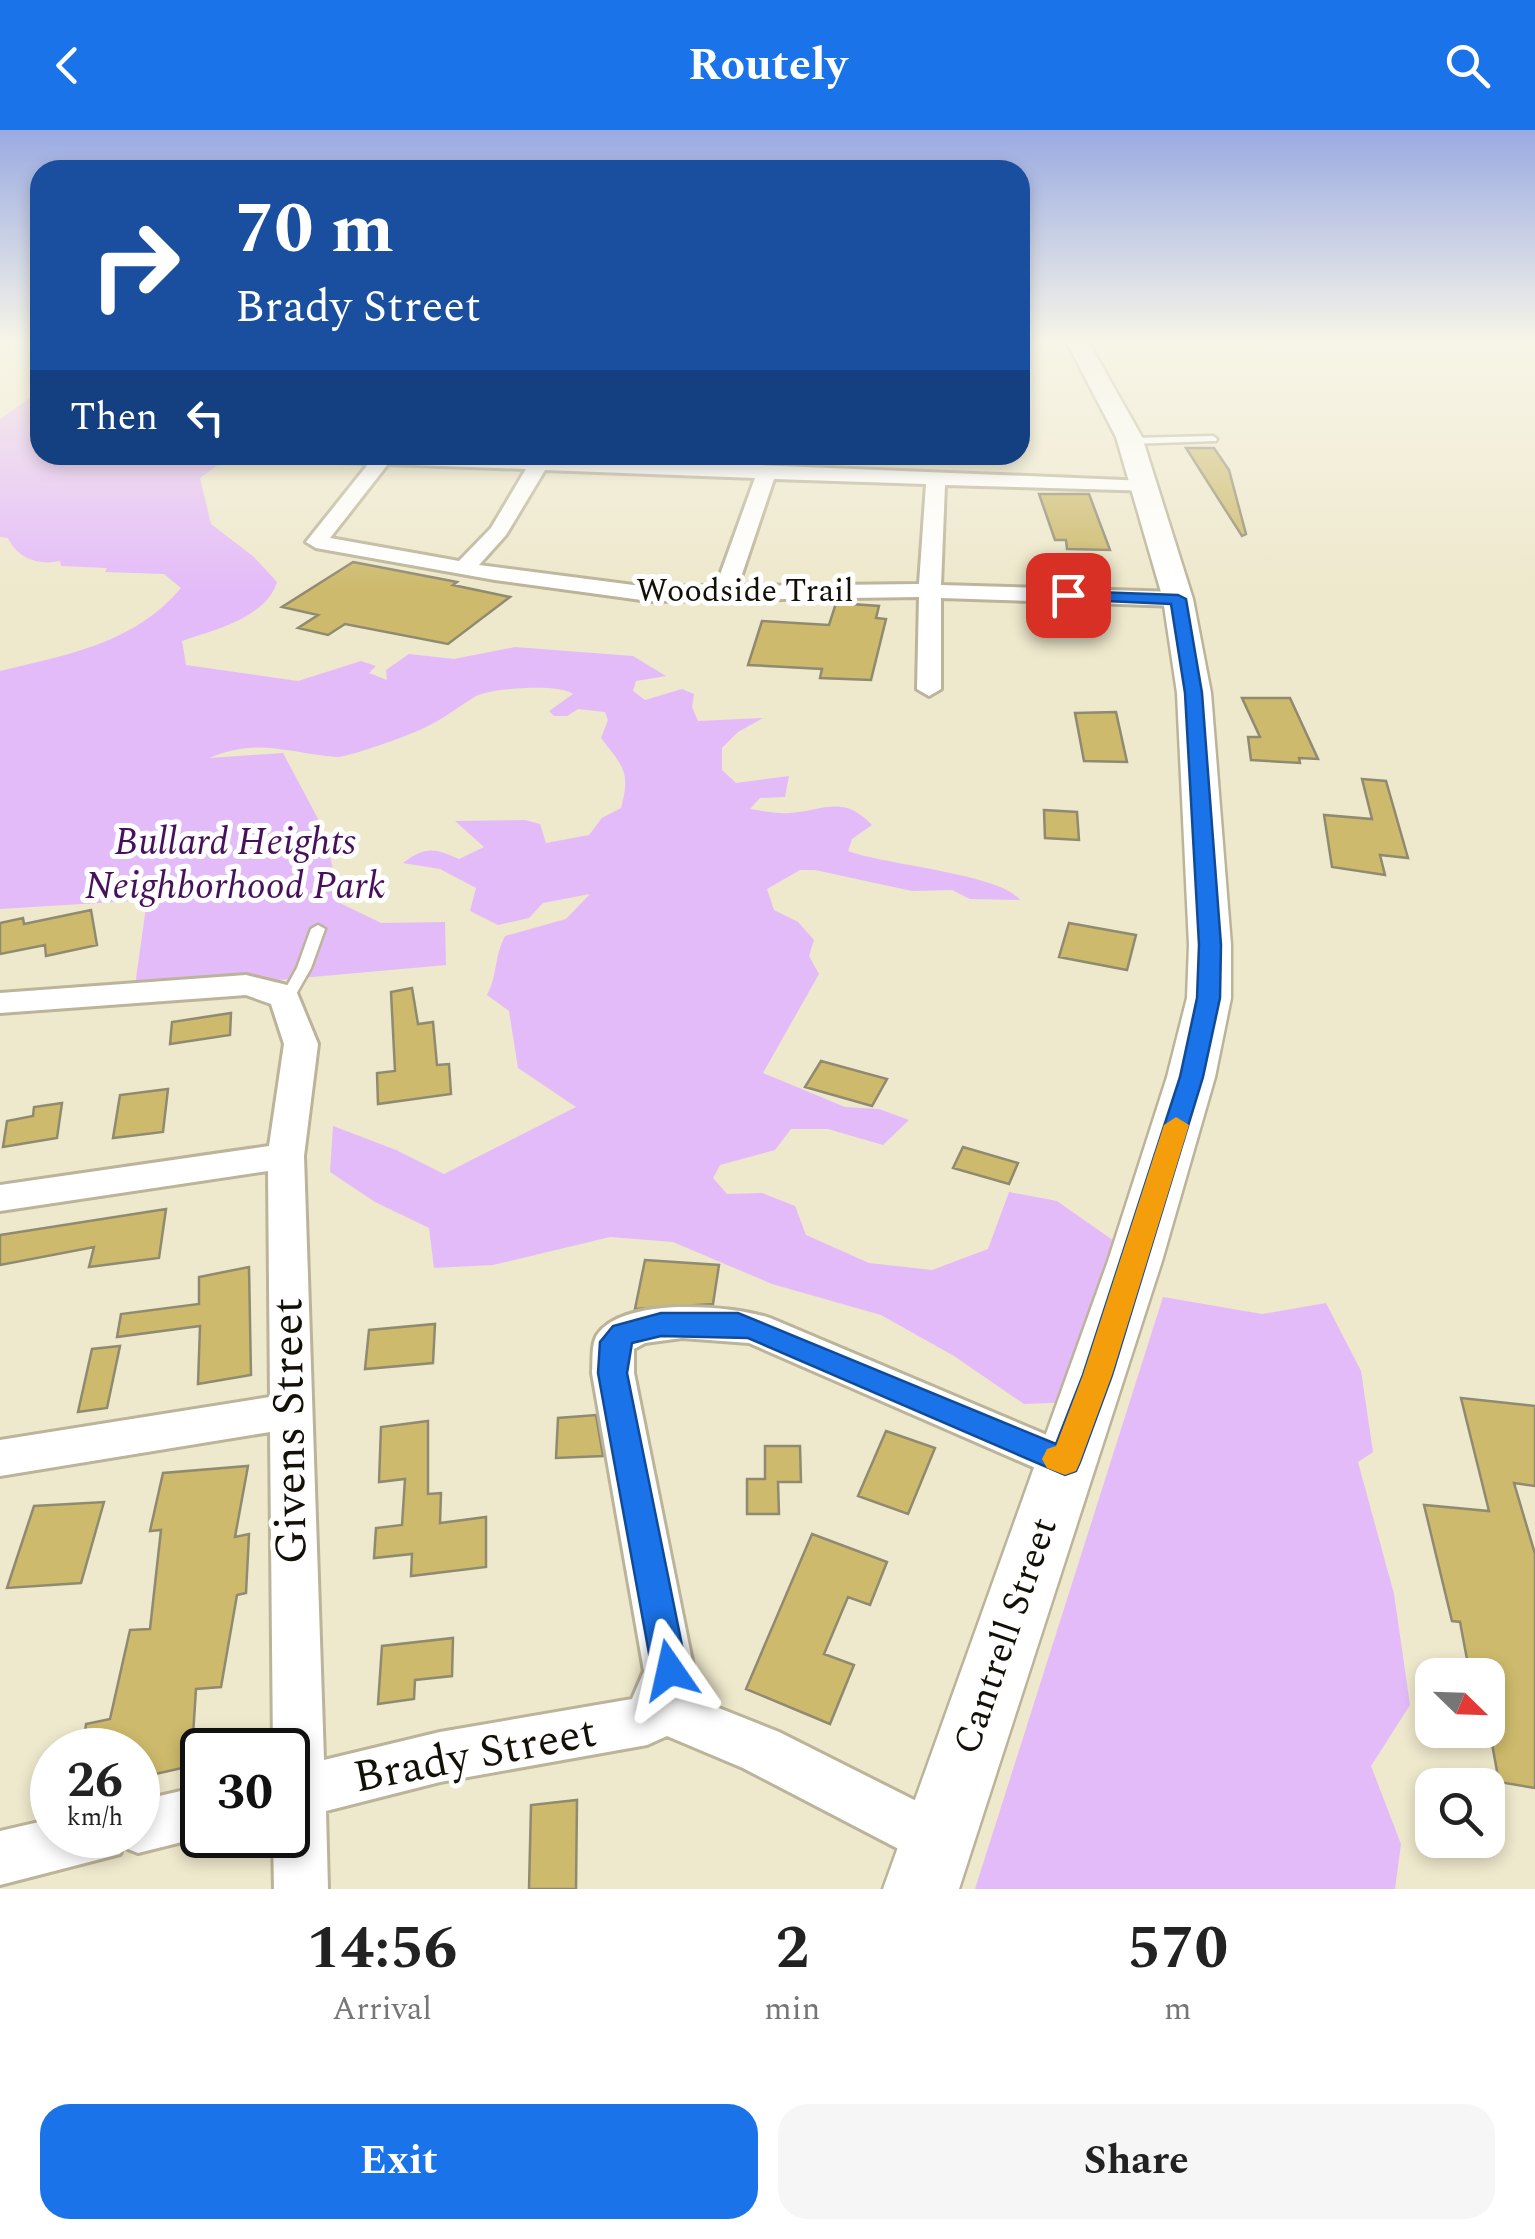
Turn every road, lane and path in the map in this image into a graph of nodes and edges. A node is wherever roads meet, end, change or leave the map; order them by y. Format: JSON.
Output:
{"nodes":[{"id":1,"x":1121,"y":425,"type":"edge"},
{"id":2,"x":1213,"y":438,"type":"dead end"},
{"id":3,"x":1130,"y":442,"type":"junction"},
{"id":4,"x":377,"y":465,"type":"edge"},
{"id":5,"x":538,"y":465,"type":"edge"},
{"id":6,"x":608,"y":465,"type":"edge"},
{"id":7,"x":766,"y":472,"type":"junction"},
{"id":8,"x":936,"y":480,"type":"junction"},
{"id":9,"x":1147,"y":487,"type":"junction"},
{"id":10,"x":464,"y":568,"type":"junction"},
{"id":11,"x":930,"y":591,"type":"junction"},
{"id":12,"x":724,"y":594,"type":"junction"},
{"id":13,"x":1178,"y":599,"type":"junction"},
{"id":14,"x":930,"y":689,"type":"dead end"},
{"id":15,"x":318,"y":929,"type":"dead end"},
{"id":16,"x":276,"y":995,"type":"junction"},
{"id":17,"x":0,"y":1003,"type":"edge"},
{"id":18,"x":286,"y":1156,"type":"junction"},
{"id":19,"x":0,"y":1198,"type":"edge"},
{"id":20,"x":294,"y":1411,"type":"junction"},
{"id":21,"x":0,"y":1458,"type":"edge"},
{"id":22,"x":1065,"y":1462,"type":"junction"},
{"id":23,"x":656,"y":1707,"type":"junction"},
{"id":24,"x":294,"y":1728,"type":"edge"},
{"id":25,"x":310,"y":1789,"type":"edge"},
{"id":26,"x":938,"y":1840,"type":"junction"},
{"id":27,"x":30,"y":1851,"type":"edge"},
{"id":28,"x":0,"y":1858,"type":"edge"},
{"id":29,"x":299,"y":1858,"type":"edge"},
{"id":30,"x":301,"y":1889,"type":"edge"},
{"id":31,"x":921,"y":1889,"type":"edge"}],
"edges":[{"from":1,"to":3,"type":"street","name":"Cantrell Street"},
{"from":2,"to":3,"type":"lane"},
{"from":3,"to":9,"type":"street","name":"Cantrell Street"},
{"from":4,"to":10,"type":"street","name":"Woodside Trail"},
{"from":5,"to":10,"type":"street"},
{"from":6,"to":7,"type":"street"},
{"from":7,"to":8,"type":"street"},
{"from":7,"to":12,"type":"street"},
{"from":8,"to":9,"type":"street"},
{"from":8,"to":11,"type":"street"},
{"from":9,"to":13,"type":"street","name":"Cantrell Street"},
{"from":10,"to":12,"type":"street","name":"Woodside Trail"},
{"from":11,"to":12,"type":"street","name":"Woodside Trail"},
{"from":11,"to":13,"type":"street","name":"Woodside Trail"},
{"from":11,"to":14,"type":"street"},
{"from":13,"to":22,"type":"street","name":"Cantrell Street"},
{"from":15,"to":16,"type":"lane"},
{"from":16,"to":17,"type":"street"},
{"from":16,"to":18,"type":"street","name":"Givens Street"},
{"from":18,"to":19,"type":"street"},
{"from":18,"to":20,"type":"street","name":"Givens Street"},
{"from":20,"to":21,"type":"street"},
{"from":20,"to":24,"type":"street","name":"Givens Street"},
{"from":22,"to":23,"type":"street"},
{"from":22,"to":26,"type":"street","name":"Cantrell Street"},
{"from":23,"to":25,"type":"street","name":"Brady Street"},
{"from":23,"to":26,"type":"street"},
{"from":26,"to":31,"type":"street","name":"Cantrell Street"},
{"from":27,"to":28,"type":"street"},
{"from":29,"to":30,"type":"street","name":"Givens Street"}]}
